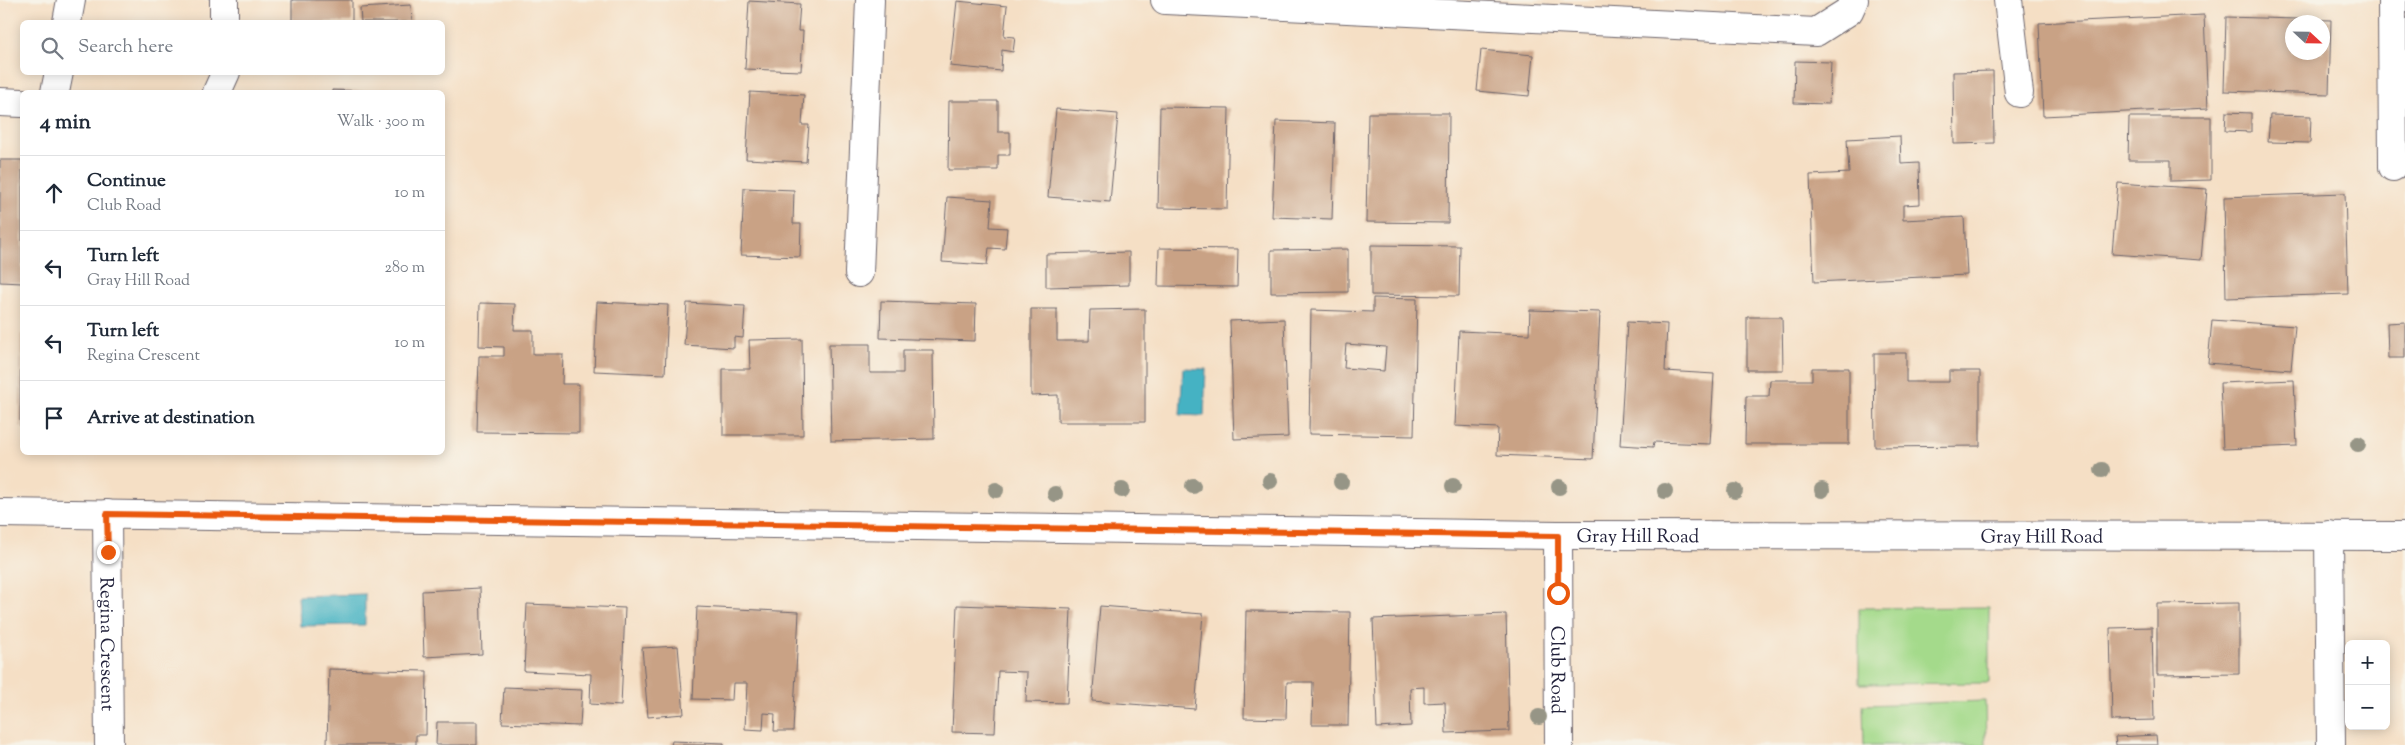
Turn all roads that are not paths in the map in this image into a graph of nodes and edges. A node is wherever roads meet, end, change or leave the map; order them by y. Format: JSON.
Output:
{"nodes":[{"id":1,"x":71,"y":0,"type":"edge"},
{"id":2,"x":224,"y":0,"type":"edge"},
{"id":3,"x":870,"y":0,"type":"edge"},
{"id":4,"x":1165,"y":0,"type":"edge"},
{"id":5,"x":1854,"y":0,"type":"edge"},
{"id":6,"x":2008,"y":0,"type":"edge"},
{"id":7,"x":2392,"y":0,"type":"edge"},
{"id":8,"x":67,"y":20,"type":"edge"},
{"id":9,"x":224,"y":20,"type":"edge"},
{"id":10,"x":58,"y":75,"type":"edge"},
{"id":11,"x":225,"y":75,"type":"edge"},
{"id":12,"x":55,"y":90,"type":"edge"},
{"id":13,"x":218,"y":90,"type":"edge"},
{"id":14,"x":2020,"y":93,"type":"dead end"},
{"id":15,"x":0,"y":102,"type":"edge"},
{"id":16,"x":20,"y":103,"type":"edge"},
{"id":17,"x":2393,"y":167,"type":"dead end"},
{"id":18,"x":859,"y":273,"type":"dead end"},
{"id":19,"x":0,"y":513,"type":"edge"},
{"id":20,"x":107,"y":514,"type":"junction"},
{"id":21,"x":2329,"y":535,"type":"junction"},
{"id":22,"x":1558,"y":536,"type":"junction"},
{"id":23,"x":2405,"y":536,"type":"edge"},
{"id":24,"x":109,"y":745,"type":"edge"},
{"id":25,"x":1559,"y":745,"type":"edge"},
{"id":26,"x":2331,"y":745,"type":"edge"}],
"edges":[{"from":1,"to":8,"type":"street"},
{"from":2,"to":9,"type":"street"},
{"from":3,"to":18,"type":"street"},
{"from":4,"to":5,"type":"street"},
{"from":6,"to":14,"type":"street"},
{"from":7,"to":17,"type":"street"},
{"from":10,"to":12,"type":"street"},
{"from":11,"to":13,"type":"street"},
{"from":15,"to":16,"type":"street"},
{"from":19,"to":20,"type":"street","name":"Gray Hill Road"},
{"from":20,"to":22,"type":"street","name":"Gray Hill Road"},
{"from":20,"to":24,"type":"street","name":"Regina Crescent"},
{"from":21,"to":22,"type":"street","name":"Gray Hill Road"},
{"from":21,"to":23,"type":"street","name":"Gray Hill Road"},
{"from":21,"to":26,"type":"street"},
{"from":22,"to":25,"type":"street","name":"Club Road"}]}
